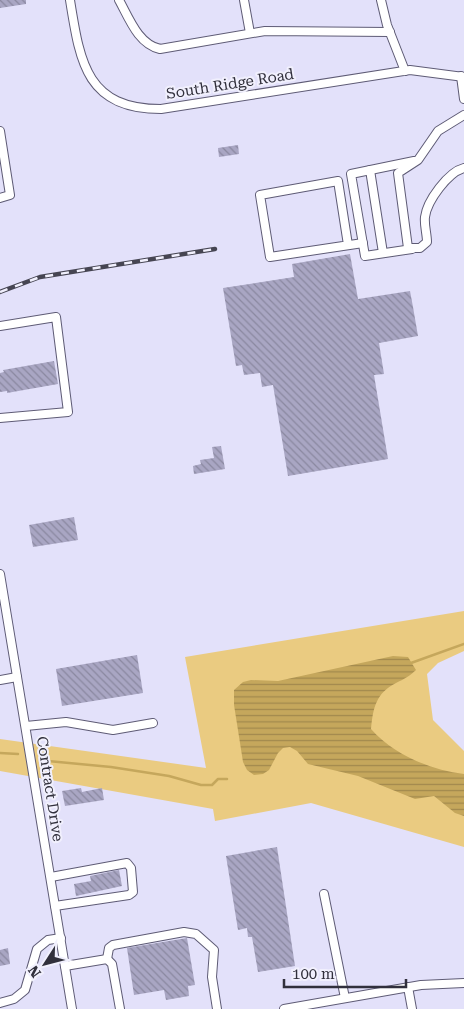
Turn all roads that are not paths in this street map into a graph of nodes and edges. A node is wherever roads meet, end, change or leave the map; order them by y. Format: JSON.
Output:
{"nodes":[{"id":1,"x":70,"y":0,"type":"edge"},
{"id":2,"x":119,"y":0,"type":"edge"},
{"id":3,"x":244,"y":0,"type":"edge"},
{"id":4,"x":381,"y":0,"type":"edge"},
{"id":5,"x":390,"y":32,"type":"junction"},
{"id":6,"x":250,"y":34,"type":"junction"},
{"id":7,"x":405,"y":71,"type":"junction"},
{"id":8,"x":462,"y":77,"type":"edge"},
{"id":9,"x":464,"y":99,"type":"edge"},
{"id":10,"x":464,"y":115,"type":"edge"},
{"id":11,"x":0,"y":131,"type":"edge"},
{"id":12,"x":418,"y":160,"type":"junction"},
{"id":13,"x":464,"y":168,"type":"edge"},
{"id":14,"x":370,"y":170,"type":"junction"},
{"id":15,"x":0,"y":198,"type":"edge"},
{"id":16,"x":362,"y":243,"type":"junction"},
{"id":17,"x":348,"y":245,"type":"junction"},
{"id":18,"x":412,"y":249,"type":"junction"},
{"id":19,"x":382,"y":254,"type":"junction"},
{"id":20,"x":0,"y":326,"type":"edge"},
{"id":21,"x":0,"y":418,"type":"edge"},
{"id":22,"x":0,"y":574,"type":"edge"},
{"id":23,"x":17,"y":677,"type":"junction"},
{"id":24,"x":0,"y":680,"type":"edge"},
{"id":25,"x":153,"y":723,"type":"dead end"},
{"id":26,"x":26,"y":726,"type":"junction"},
{"id":27,"x":51,"y":877,"type":"junction"},
{"id":28,"x":324,"y":894,"type":"dead end"},
{"id":29,"x":55,"y":906,"type":"junction"},
{"id":30,"x":61,"y":938,"type":"junction"},
{"id":31,"x":107,"y":959,"type":"junction"},
{"id":32,"x":65,"y":966,"type":"junction"},
{"id":33,"x":464,"y":983,"type":"edge"},
{"id":34,"x":408,"y":987,"type":"junction"},
{"id":35,"x":345,"y":998,"type":"junction"},
{"id":36,"x":0,"y":1003,"type":"edge"},
{"id":37,"x":72,"y":1009,"type":"edge"},
{"id":38,"x":120,"y":1009,"type":"edge"},
{"id":39,"x":217,"y":1009,"type":"edge"},
{"id":40,"x":284,"y":1009,"type":"edge"},
{"id":41,"x":412,"y":1009,"type":"edge"}],
"edges":[{"from":1,"to":7,"type":"street","name":"South Ridge Road"},
{"from":2,"to":6,"type":"street"},
{"from":3,"to":6,"type":"street"},
{"from":4,"to":5,"type":"street"},
{"from":5,"to":6,"type":"street"},
{"from":5,"to":7,"type":"street"},
{"from":7,"to":8,"type":"street","name":"South Ridge Road"},
{"from":8,"to":9,"type":"street"},
{"from":10,"to":12,"type":"street"},
{"from":11,"to":15,"type":"street"},
{"from":12,"to":14,"type":"street"},
{"from":12,"to":18,"type":"street"},
{"from":13,"to":18,"type":"street"},
{"from":14,"to":16,"type":"street"},
{"from":14,"to":19,"type":"street"},
{"from":16,"to":17,"type":"street"},
{"from":16,"to":19,"type":"street"},
{"from":17,"to":17,"type":"street"},
{"from":18,"to":19,"type":"street"},
{"from":20,"to":21,"type":"street"},
{"from":22,"to":23,"type":"street","name":"Contract Drive"},
{"from":23,"to":24,"type":"street"},
{"from":23,"to":26,"type":"street","name":"Contract Drive"},
{"from":25,"to":26,"type":"street"},
{"from":26,"to":27,"type":"street","name":"Contract Drive"},
{"from":27,"to":29,"type":"street","name":"Contract Drive"},
{"from":27,"to":29,"type":"street"},
{"from":28,"to":35,"type":"street"},
{"from":29,"to":30,"type":"street","name":"Contract Drive"},
{"from":30,"to":32,"type":"street","name":"Contract Drive"},
{"from":30,"to":36,"type":"street"},
{"from":31,"to":32,"type":"street"},
{"from":31,"to":38,"type":"street"},
{"from":31,"to":39,"type":"street"},
{"from":32,"to":37,"type":"street","name":"Contract Drive"},
{"from":33,"to":34,"type":"street"},
{"from":34,"to":35,"type":"street"},
{"from":34,"to":41,"type":"street"},
{"from":35,"to":40,"type":"street"}]}
